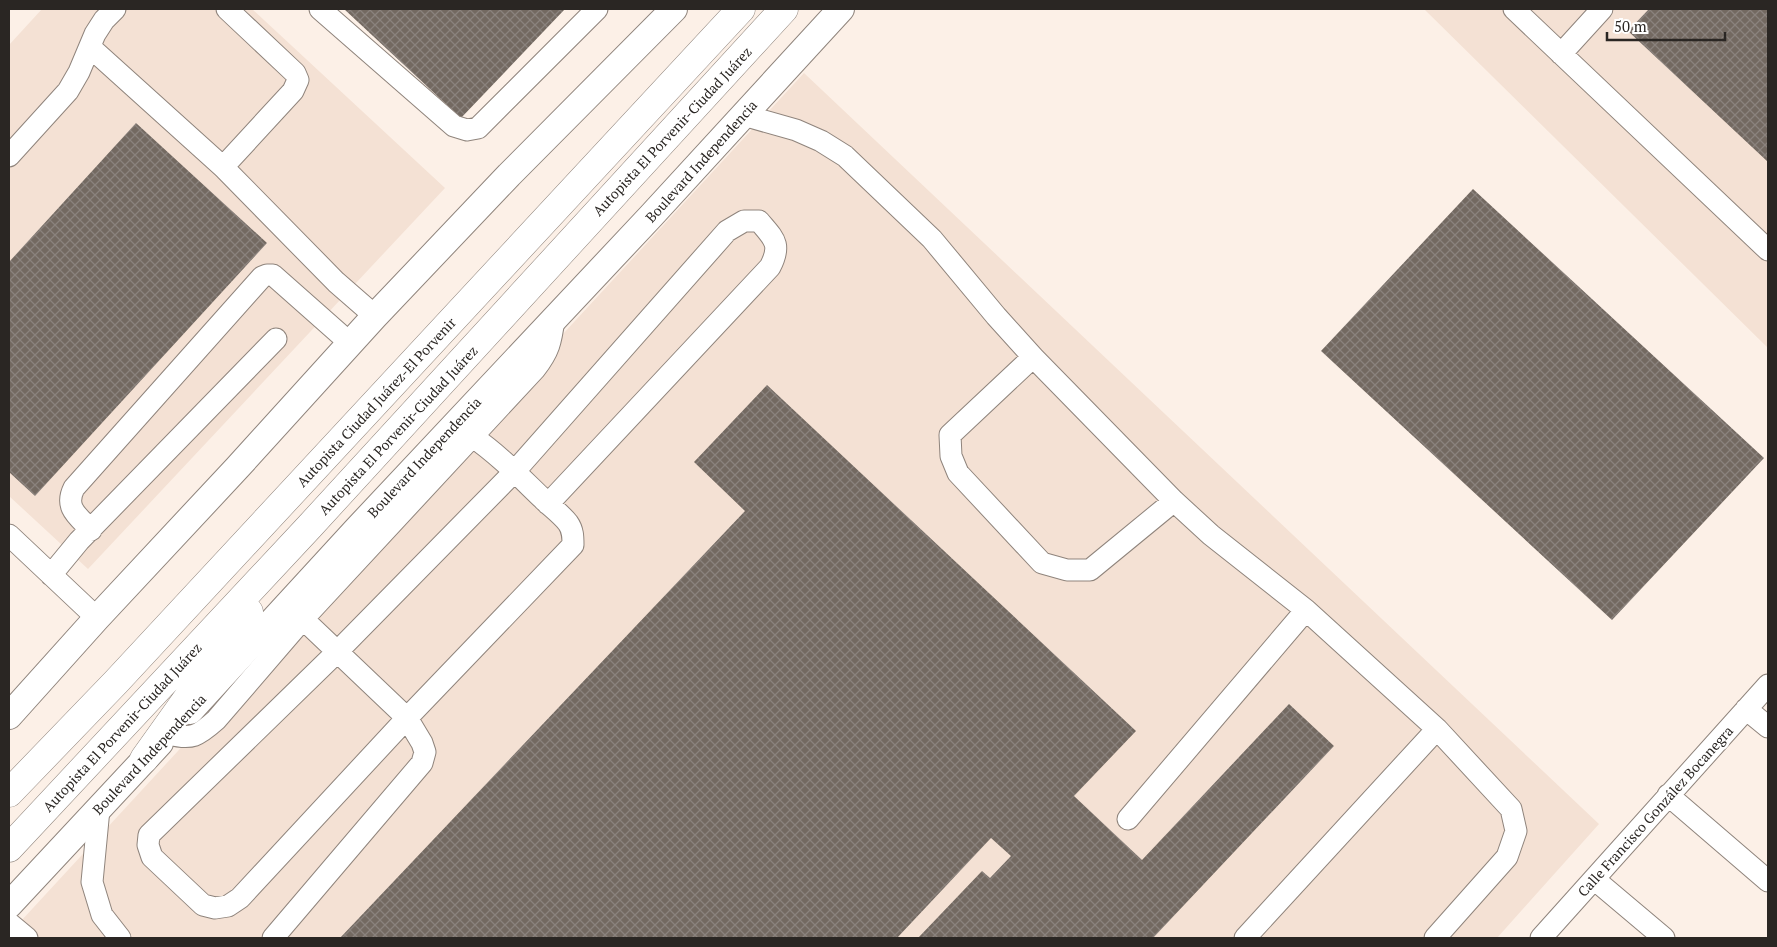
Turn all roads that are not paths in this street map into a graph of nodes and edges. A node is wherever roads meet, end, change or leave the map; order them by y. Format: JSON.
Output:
{"nodes":[{"id":1,"x":115,"y":9,"type":"edge"},
{"id":2,"x":227,"y":9,"type":"edge"},
{"id":3,"x":320,"y":9,"type":"edge"},
{"id":4,"x":596,"y":9,"type":"edge"},
{"id":5,"x":674,"y":9,"type":"edge"},
{"id":6,"x":741,"y":9,"type":"edge"},
{"id":7,"x":784,"y":9,"type":"edge"},
{"id":8,"x":841,"y":9,"type":"edge"},
{"id":9,"x":1514,"y":9,"type":"edge"},
{"id":10,"x":1602,"y":9,"type":"edge"},
{"id":11,"x":90,"y":47,"type":"junction"},
{"id":12,"x":1561,"y":54,"type":"junction"},
{"id":13,"x":743,"y":115,"type":"junction"},
{"id":14,"x":9,"y":156,"type":"edge"},
{"id":15,"x":223,"y":167,"type":"junction"},
{"id":16,"x":1768,"y":250,"type":"edge"},
{"id":17,"x":375,"y":316,"type":"junction"},
{"id":18,"x":554,"y":319,"type":"junction"},
{"id":19,"x":276,"y":339,"type":"dead end"},
{"id":20,"x":351,"y":344,"type":"junction"},
{"id":21,"x":1033,"y":358,"type":"junction"},
{"id":22,"x":473,"y":437,"type":"junction"},
{"id":23,"x":515,"y":471,"type":"junction"},
{"id":24,"x":1174,"y":501,"type":"junction"},
{"id":25,"x":548,"y":504,"type":"junction"},
{"id":26,"x":382,"y":519,"type":"junction"},
{"id":27,"x":310,"y":526,"type":"junction"},
{"id":28,"x":91,"y":530,"type":"junction"},
{"id":29,"x":9,"y":535,"type":"edge"},
{"id":30,"x":50,"y":575,"type":"junction"},
{"id":31,"x":1306,"y":610,"type":"junction"},
{"id":32,"x":97,"y":618,"type":"junction"},
{"id":33,"x":303,"y":619,"type":"junction"},
{"id":34,"x":337,"y":652,"type":"junction"},
{"id":35,"x":1768,"y":685,"type":"edge"},
{"id":36,"x":1746,"y":709,"type":"junction"},
{"id":37,"x":9,"y":716,"type":"edge"},
{"id":38,"x":407,"y":718,"type":"junction"},
{"id":39,"x":1768,"y":727,"type":"edge"},
{"id":40,"x":1437,"y":729,"type":"junction"},
{"id":41,"x":169,"y":734,"type":"junction"},
{"id":42,"x":144,"y":760,"type":"junction"},
{"id":43,"x":9,"y":793,"type":"edge"},
{"id":44,"x":1668,"y":795,"type":"junction"},
{"id":45,"x":99,"y":808,"type":"junction"},
{"id":46,"x":1128,"y":819,"type":"dead end"},
{"id":47,"x":9,"y":848,"type":"edge"},
{"id":48,"x":1594,"y":879,"type":"junction"},
{"id":49,"x":1768,"y":881,"type":"edge"},
{"id":50,"x":14,"y":926,"type":"edge"},
{"id":51,"x":120,"y":938,"type":"edge"},
{"id":52,"x":273,"y":938,"type":"edge"},
{"id":53,"x":1245,"y":938,"type":"edge"},
{"id":54,"x":1435,"y":938,"type":"edge"},
{"id":55,"x":1541,"y":938,"type":"edge"},
{"id":56,"x":1664,"y":938,"type":"edge"}],
"edges":[{"from":1,"to":11,"type":"street"},
{"from":2,"to":15,"type":"street"},
{"from":3,"to":4,"type":"street"},
{"from":5,"to":17,"type":"main road"},
{"from":6,"to":43,"type":"highway","name":"Autopista Ciudad Juárez-El Porvenir"},
{"from":7,"to":27,"type":"highway","name":"Autopista El Porvenir-Ciudad Juárez"},
{"from":8,"to":13,"type":"main road","name":"Boulevard Independencia"},
{"from":9,"to":12,"type":"street"},
{"from":10,"to":12,"type":"street"},
{"from":11,"to":14,"type":"street"},
{"from":11,"to":15,"type":"street"},
{"from":12,"to":16,"type":"street"},
{"from":13,"to":18,"type":"main road","name":"Boulevard Independencia"},
{"from":13,"to":21,"type":"street"},
{"from":15,"to":17,"type":"street"},
{"from":17,"to":20,"type":"main road"},
{"from":18,"to":22,"type":"street"},
{"from":18,"to":26,"type":"main road","name":"Boulevard Independencia"},
{"from":19,"to":28,"type":"street"},
{"from":20,"to":28,"type":"street"},
{"from":20,"to":32,"type":"main road"},
{"from":21,"to":24,"type":"street"},
{"from":21,"to":24,"type":"street"},
{"from":22,"to":23,"type":"street"},
{"from":22,"to":26,"type":"street"},
{"from":23,"to":25,"type":"street"},
{"from":23,"to":25,"type":"street"},
{"from":23,"to":34,"type":"street"},
{"from":24,"to":31,"type":"street"},
{"from":25,"to":38,"type":"street"},
{"from":26,"to":33,"type":"street"},
{"from":26,"to":41,"type":"main road","name":"Boulevard Independencia"},
{"from":27,"to":42,"type":"highway"},
{"from":27,"to":47,"type":"highway","name":"Autopista El Porvenir-Ciudad Juárez"},
{"from":28,"to":30,"type":"street"},
{"from":29,"to":30,"type":"street"},
{"from":30,"to":32,"type":"street"},
{"from":31,"to":40,"type":"street"},
{"from":31,"to":46,"type":"street"},
{"from":32,"to":37,"type":"main road"},
{"from":33,"to":34,"type":"street"},
{"from":33,"to":41,"type":"street"},
{"from":34,"to":38,"type":"street"},
{"from":34,"to":38,"type":"street"},
{"from":35,"to":36,"type":"street","name":"Calle Francisco González Bocanegra"},
{"from":36,"to":39,"type":"street"},
{"from":36,"to":44,"type":"street","name":"Calle Francisco González Bocanegra"},
{"from":38,"to":52,"type":"street"},
{"from":40,"to":53,"type":"street"},
{"from":40,"to":54,"type":"street"},
{"from":41,"to":42,"type":"main road","name":"Boulevard Independencia"},
{"from":42,"to":45,"type":"main road","name":"Boulevard Independencia"},
{"from":44,"to":48,"type":"street","name":"Calle Francisco González Bocanegra"},
{"from":44,"to":49,"type":"street"},
{"from":45,"to":50,"type":"main road","name":"Boulevard Independencia"},
{"from":45,"to":51,"type":"street"},
{"from":48,"to":55,"type":"street","name":"Calle Francisco González Bocanegra"},
{"from":48,"to":56,"type":"street"}]}
